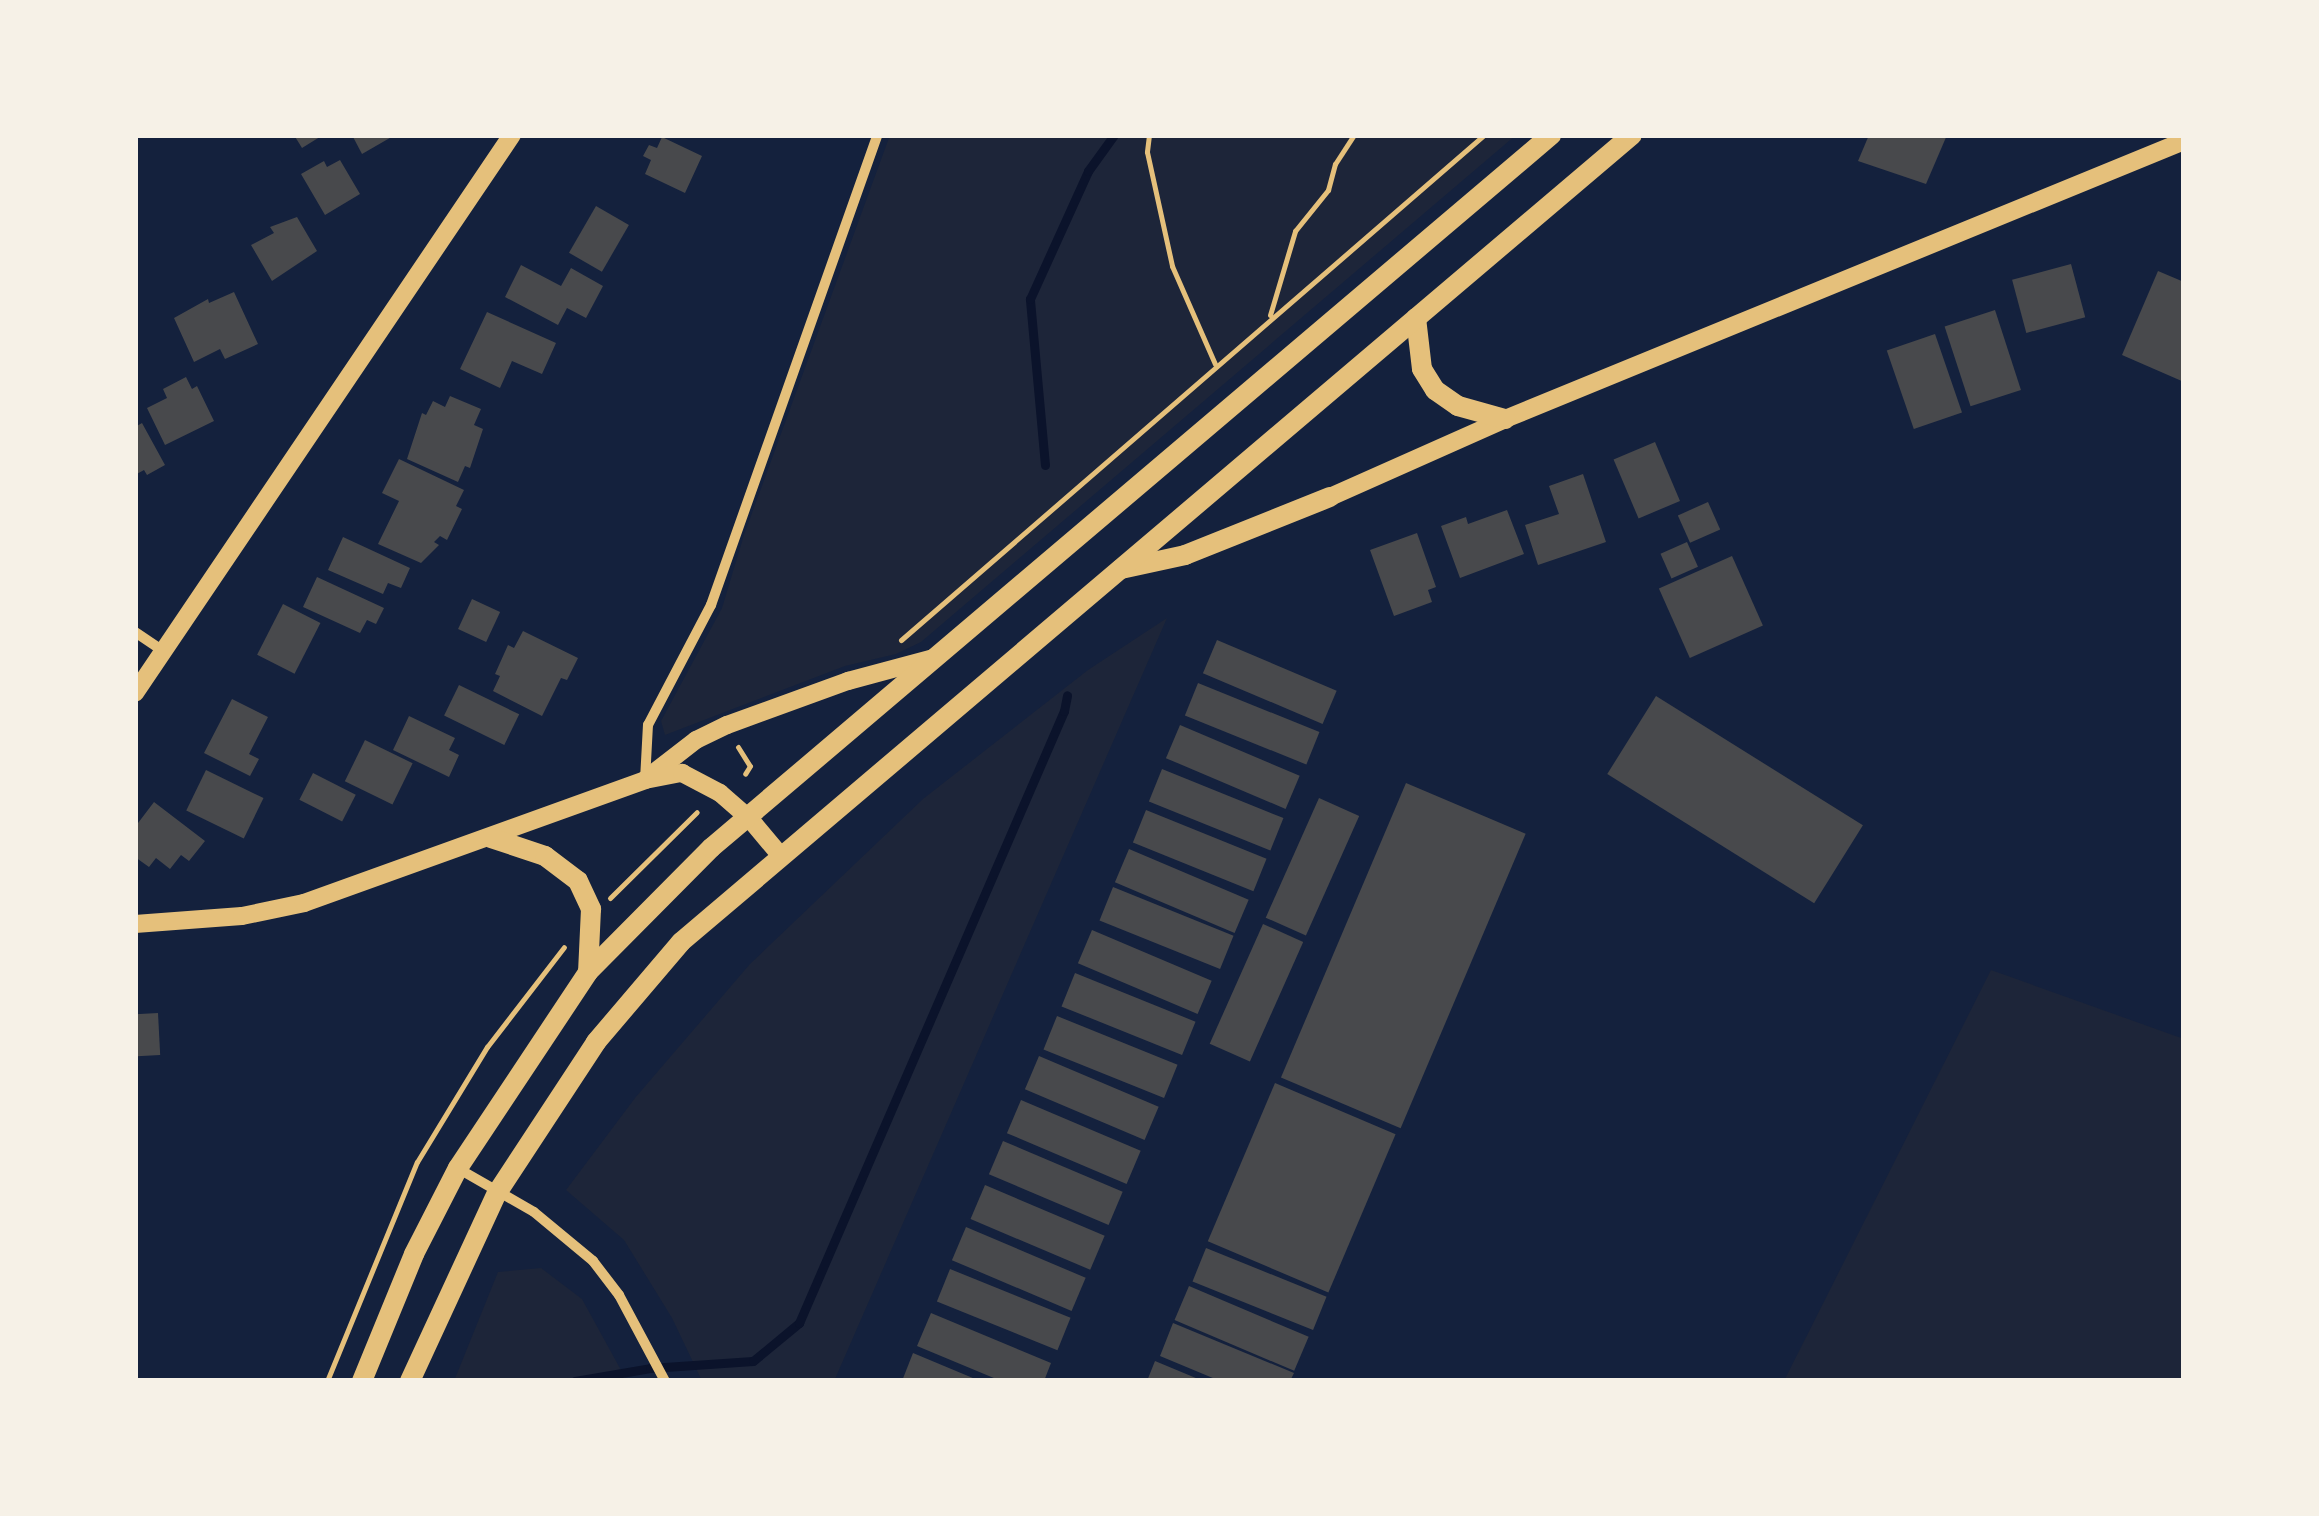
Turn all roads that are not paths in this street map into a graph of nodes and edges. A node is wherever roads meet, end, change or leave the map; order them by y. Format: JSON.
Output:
{"nodes":[{"id":1,"x":512,"y":135,"type":"edge"},
{"id":2,"x":877,"y":135,"type":"edge"},
{"id":3,"x":1551,"y":135,"type":"edge"},
{"id":4,"x":1632,"y":135,"type":"edge"},
{"id":5,"x":2184,"y":140,"type":"edge"},
{"id":6,"x":1416,"y":318,"type":"junction"},
{"id":7,"x":1505,"y":419,"type":"junction"},
{"id":8,"x":1330,"y":497,"type":"joint"},
{"id":9,"x":1119,"y":570,"type":"junction"},
{"id":10,"x":135,"y":632,"type":"edge"},
{"id":11,"x":163,"y":651,"type":"junction"},
{"id":12,"x":938,"y":657,"type":"junction"},
{"id":13,"x":135,"y":693,"type":"edge"},
{"id":14,"x":645,"y":780,"type":"junction"},
{"id":15,"x":749,"y":818,"type":"junction"},
{"id":16,"x":491,"y":838,"type":"junction"},
{"id":17,"x":780,"y":855,"type":"junction"},
{"id":18,"x":137,"y":923,"type":"edge"},
{"id":19,"x":588,"y":972,"type":"junction"},
{"id":20,"x":458,"y":1168,"type":"junction"},
{"id":21,"x":497,"y":1193,"type":"junction"},
{"id":22,"x":362,"y":1381,"type":"edge"},
{"id":23,"x":410,"y":1381,"type":"edge"},
{"id":24,"x":665,"y":1381,"type":"edge"}],
"edges":[{"from":1,"to":11,"type":"street"},
{"from":2,"to":14,"type":"street"},
{"from":3,"to":12,"type":"main road"},
{"from":4,"to":6,"type":"main road"},
{"from":5,"to":7,"type":"street"},
{"from":6,"to":7,"type":"main road"},
{"from":6,"to":9,"type":"main road"},
{"from":7,"to":8,"type":"street"},
{"from":8,"to":9,"type":"main road"},
{"from":9,"to":17,"type":"main road"},
{"from":10,"to":11,"type":"street"},
{"from":11,"to":13,"type":"street"},
{"from":12,"to":14,"type":"street"},
{"from":12,"to":15,"type":"main road"},
{"from":14,"to":15,"type":"street"},
{"from":14,"to":16,"type":"street"},
{"from":15,"to":17,"type":"street"},
{"from":15,"to":19,"type":"main road"},
{"from":16,"to":18,"type":"street"},
{"from":16,"to":19,"type":"main road"},
{"from":17,"to":21,"type":"main road"},
{"from":19,"to":20,"type":"main road"},
{"from":20,"to":21,"type":"street"},
{"from":20,"to":22,"type":"main road"},
{"from":21,"to":23,"type":"main road"},
{"from":21,"to":24,"type":"street"}]}
